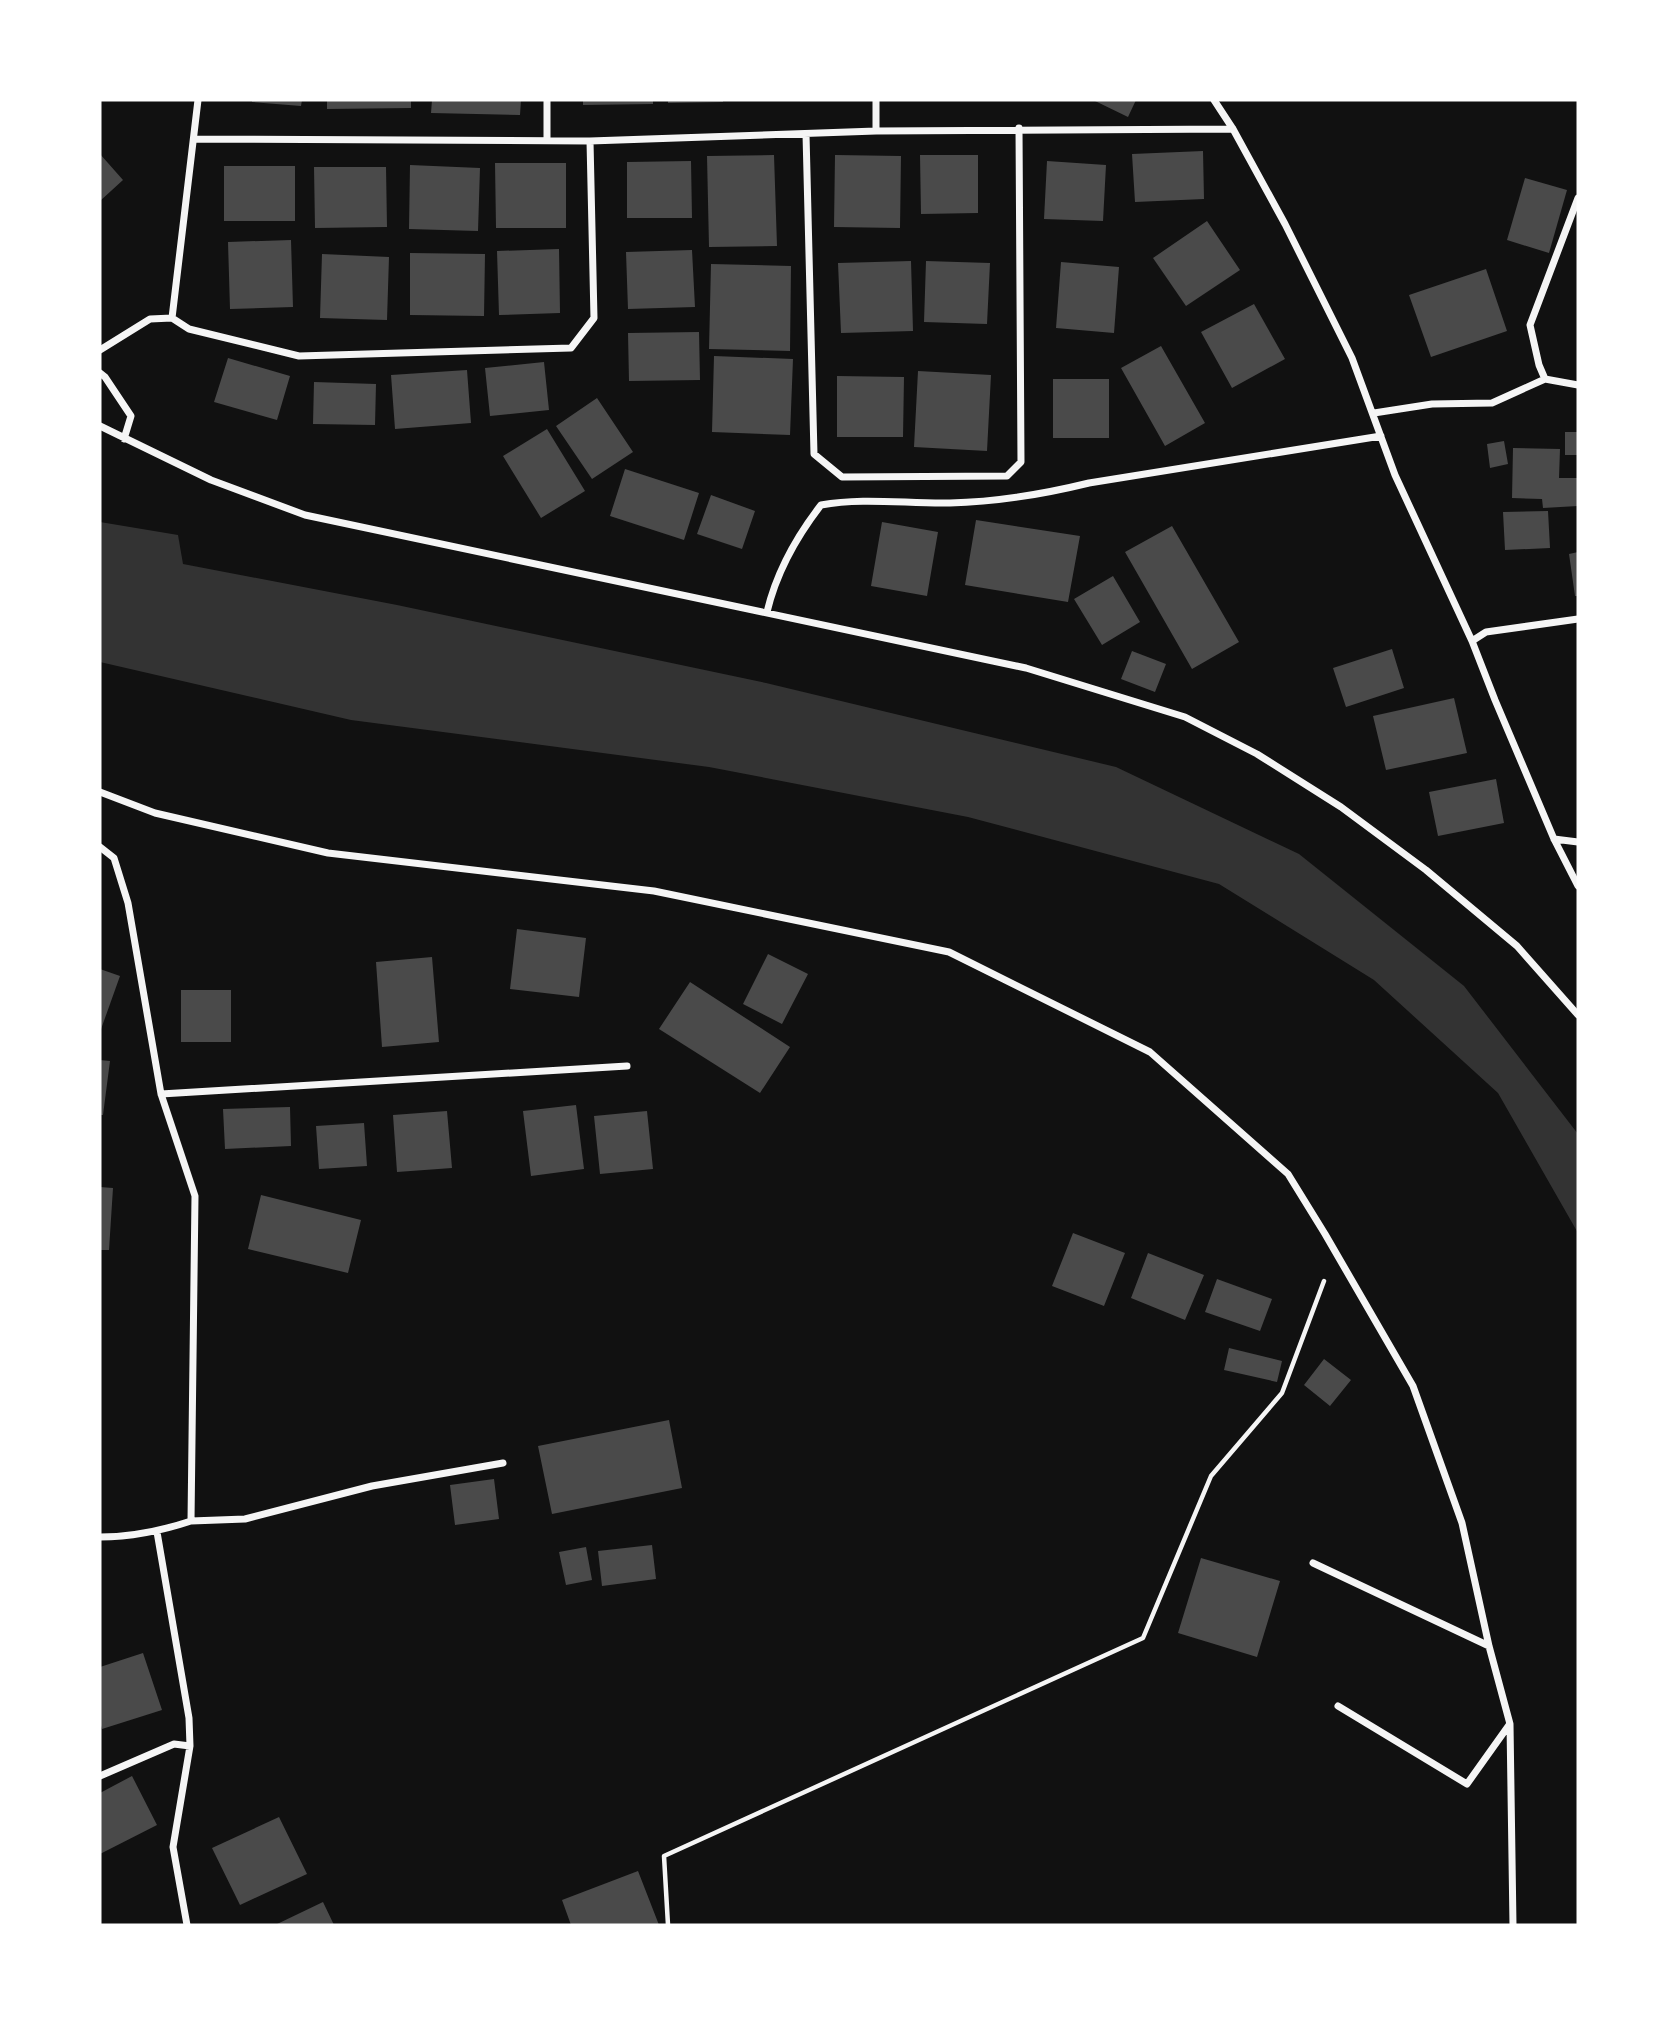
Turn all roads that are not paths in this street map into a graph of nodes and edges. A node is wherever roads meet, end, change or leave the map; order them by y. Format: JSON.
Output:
{"nodes":[{"id":1,"x":198,"y":100,"type":"edge"},
{"id":2,"x":547,"y":100,"type":"edge"},
{"id":3,"x":876,"y":100,"type":"edge"},
{"id":4,"x":1214,"y":100,"type":"edge"},
{"id":5,"x":1019,"y":128,"type":"junction"},
{"id":6,"x":1233,"y":129,"type":"junction"},
{"id":7,"x":876,"y":131,"type":"junction"},
{"id":8,"x":807,"y":134,"type":"junction"},
{"id":9,"x":194,"y":139,"type":"junction"},
{"id":10,"x":547,"y":140,"type":"junction"},
{"id":11,"x":590,"y":141,"type":"junction"},
{"id":12,"x":1578,"y":198,"type":"edge"},
{"id":13,"x":172,"y":318,"type":"junction"},
{"id":14,"x":100,"y":349,"type":"edge"},
{"id":15,"x":100,"y":373,"type":"edge"},
{"id":16,"x":1545,"y":379,"type":"junction"},
{"id":17,"x":1578,"y":385,"type":"edge"},
{"id":18,"x":1374,"y":413,"type":"junction"},
{"id":19,"x":100,"y":426,"type":"edge"},
{"id":20,"x":1381,"y":436,"type":"junction"},
{"id":21,"x":124,"y":439,"type":"junction"},
{"id":22,"x":767,"y":612,"type":"junction"},
{"id":23,"x":1578,"y":619,"type":"edge"},
{"id":24,"x":1472,"y":642,"type":"junction"},
{"id":25,"x":100,"y":792,"type":"edge"},
{"id":26,"x":1555,"y":839,"type":"junction"},
{"id":27,"x":1578,"y":842,"type":"edge"},
{"id":28,"x":100,"y":847,"type":"edge"},
{"id":29,"x":1578,"y":886,"type":"edge"},
{"id":30,"x":1578,"y":1015,"type":"edge"},
{"id":31,"x":627,"y":1066,"type":"dead end"},
{"id":32,"x":161,"y":1094,"type":"junction"},
{"id":33,"x":503,"y":1463,"type":"dead end"},
{"id":34,"x":191,"y":1521,"type":"junction"},
{"id":35,"x":158,"y":1532,"type":"junction"},
{"id":36,"x":100,"y":1537,"type":"edge"},
{"id":37,"x":1313,"y":1563,"type":"dead end"},
{"id":38,"x":1489,"y":1646,"type":"junction"},
{"id":39,"x":1338,"y":1706,"type":"dead end"},
{"id":40,"x":1510,"y":1724,"type":"junction"},
{"id":41,"x":190,"y":1746,"type":"junction"},
{"id":42,"x":100,"y":1776,"type":"edge"},
{"id":43,"x":187,"y":1925,"type":"edge"},
{"id":44,"x":1513,"y":1925,"type":"edge"}],
"edges":[{"from":1,"to":9,"type":"street"},
{"from":2,"to":10,"type":"street"},
{"from":3,"to":7,"type":"street"},
{"from":4,"to":6,"type":"street"},
{"from":5,"to":6,"type":"street"},
{"from":5,"to":7,"type":"street"},
{"from":5,"to":8,"type":"street"},
{"from":6,"to":18,"type":"street"},
{"from":7,"to":8,"type":"street"},
{"from":8,"to":11,"type":"street"},
{"from":9,"to":10,"type":"street"},
{"from":9,"to":13,"type":"street"},
{"from":10,"to":11,"type":"street"},
{"from":11,"to":13,"type":"street"},
{"from":12,"to":16,"type":"street"},
{"from":13,"to":14,"type":"street"},
{"from":15,"to":21,"type":"street"},
{"from":16,"to":17,"type":"street"},
{"from":16,"to":18,"type":"street"},
{"from":18,"to":20,"type":"street"},
{"from":19,"to":21,"type":"street"},
{"from":20,"to":22,"type":"street"},
{"from":20,"to":24,"type":"street"},
{"from":21,"to":22,"type":"street"},
{"from":22,"to":30,"type":"street"},
{"from":23,"to":24,"type":"street"},
{"from":24,"to":26,"type":"street"},
{"from":25,"to":38,"type":"street"},
{"from":26,"to":27,"type":"street"},
{"from":26,"to":29,"type":"street"},
{"from":28,"to":32,"type":"street"},
{"from":31,"to":32,"type":"street"},
{"from":32,"to":34,"type":"street"},
{"from":33,"to":34,"type":"street"},
{"from":34,"to":35,"type":"street"},
{"from":35,"to":36,"type":"street"},
{"from":35,"to":41,"type":"street"},
{"from":37,"to":38,"type":"street"},
{"from":38,"to":40,"type":"street"},
{"from":39,"to":40,"type":"street"},
{"from":40,"to":44,"type":"street"},
{"from":41,"to":42,"type":"street"},
{"from":41,"to":43,"type":"street"}]}
